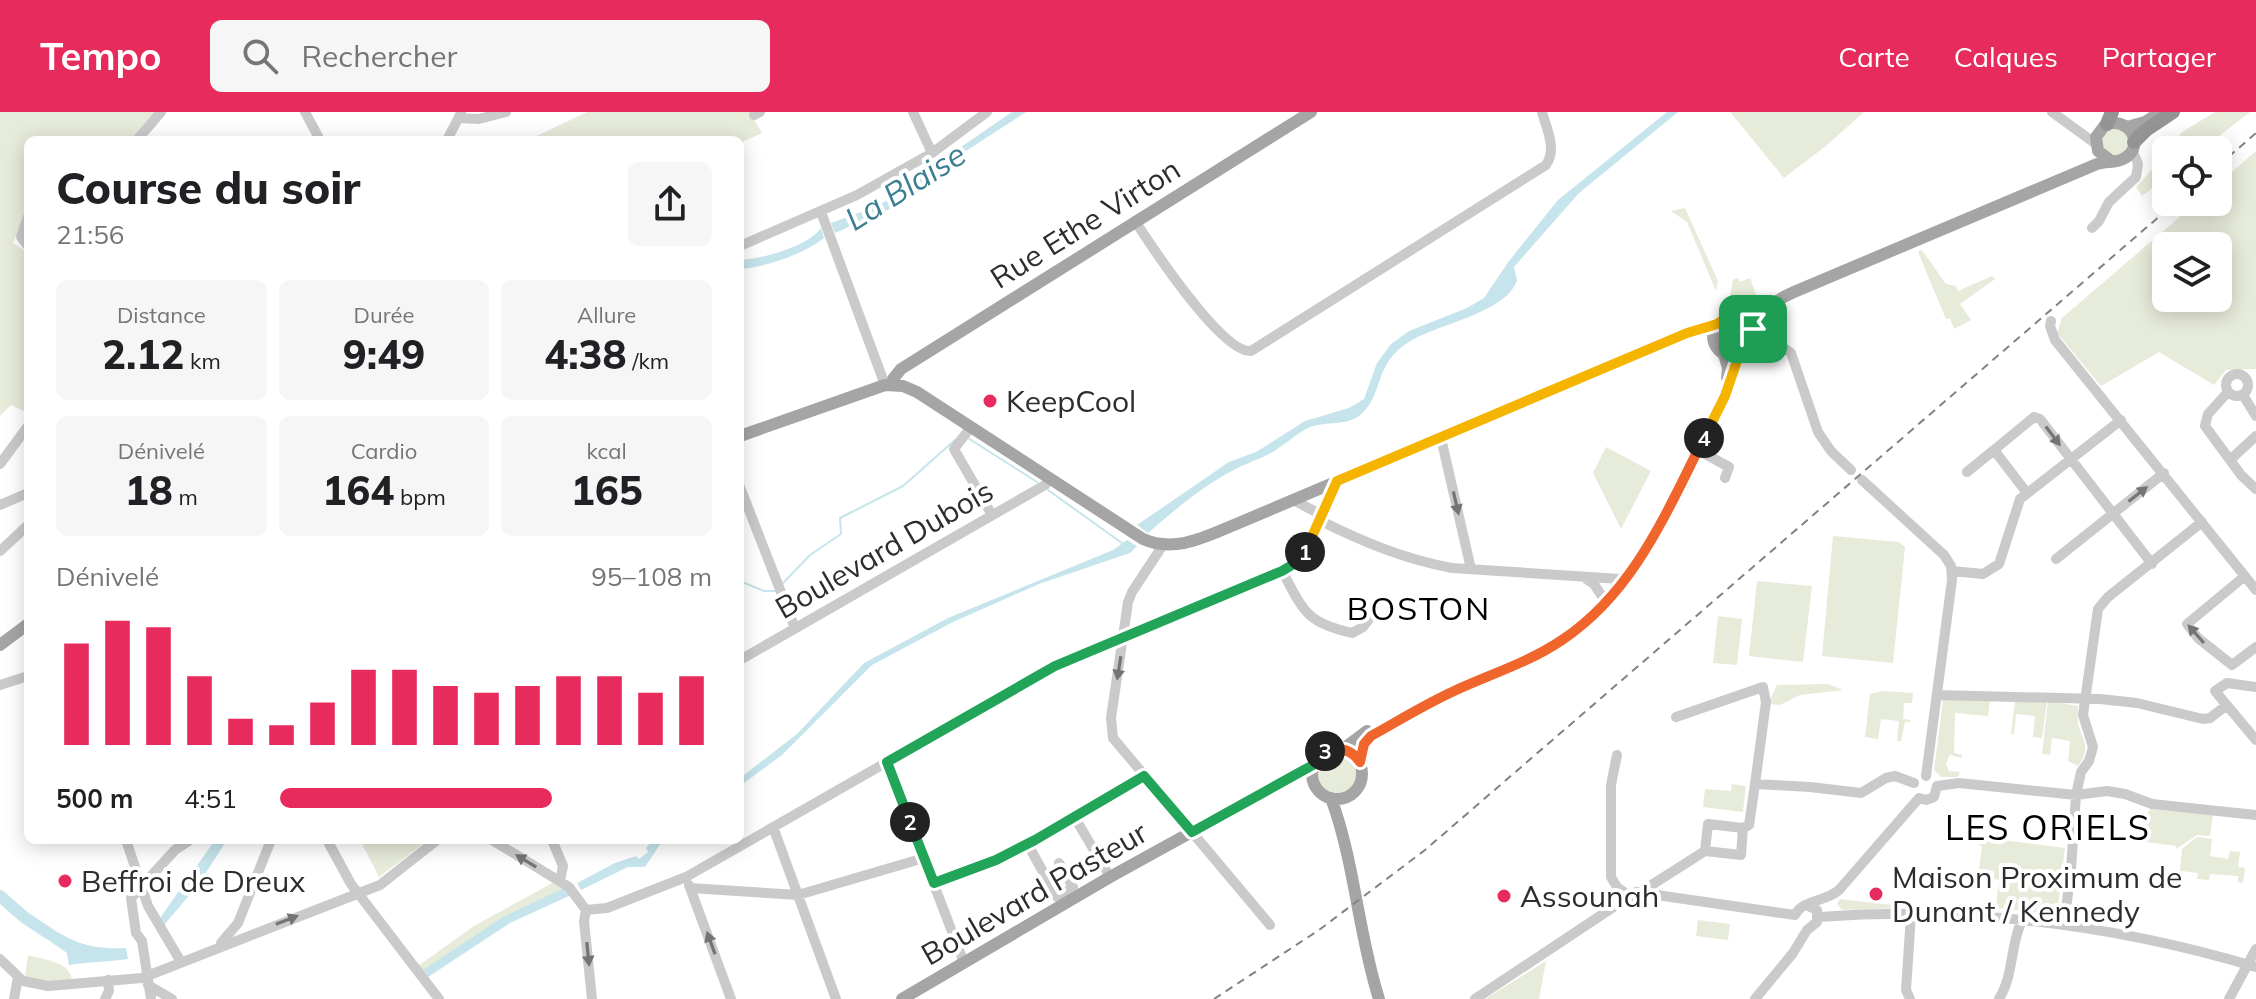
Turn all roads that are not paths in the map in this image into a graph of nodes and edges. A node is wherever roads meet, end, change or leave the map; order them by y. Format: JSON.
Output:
{"nodes":[{"id":1,"x":161,"y":112,"type":"edge"},
{"id":2,"x":305,"y":112,"type":"edge"},
{"id":3,"x":506,"y":112,"type":"edge"},
{"id":4,"x":913,"y":112,"type":"edge"},
{"id":5,"x":987,"y":112,"type":"edge"},
{"id":6,"x":1311,"y":112,"type":"edge"},
{"id":7,"x":1542,"y":112,"type":"edge"},
{"id":8,"x":2052,"y":112,"type":"edge"},
{"id":9,"x":2121,"y":112,"type":"edge"},
{"id":10,"x":2161,"y":112,"type":"edge"},
{"id":11,"x":2173,"y":112,"type":"edge"},
{"id":12,"x":460,"y":115,"type":"edge"},
{"id":13,"x":2107,"y":121,"type":"edge"},
{"id":14,"x":2126,"y":126,"type":"junction"},
{"id":15,"x":2071,"y":128,"type":"junction"},
{"id":16,"x":140,"y":136,"type":"edge"},
{"id":17,"x":318,"y":136,"type":"edge"},
{"id":18,"x":449,"y":136,"type":"edge"},
{"id":19,"x":2096,"y":146,"type":"junction"},
{"id":20,"x":2133,"y":146,"type":"junction"},
{"id":21,"x":932,"y":153,"type":"junction"},
{"id":22,"x":2113,"y":160,"type":"junction"},
{"id":23,"x":2138,"y":168,"type":"junction"},
{"id":24,"x":822,"y":215,"type":"junction"},
{"id":25,"x":1135,"y":221,"type":"junction"},
{"id":26,"x":2092,"y":228,"type":"dead end"},
{"id":27,"x":744,"y":244,"type":"edge"},
{"id":28,"x":1742,"y":317,"type":"junction"},
{"id":29,"x":2051,"y":321,"type":"dead end"},
{"id":30,"x":1717,"y":324,"type":"junction"},
{"id":31,"x":1687,"y":333,"type":"junction"},
{"id":32,"x":1753,"y":334,"type":"junction"},
{"id":33,"x":1714,"y":341,"type":"junction"},
{"id":34,"x":1724,"y":354,"type":"junction"},
{"id":35,"x":1741,"y":355,"type":"junction"},
{"id":36,"x":889,"y":385,"type":"junction"},
{"id":37,"x":2228,"y":392,"type":"junction"},
{"id":38,"x":2243,"y":395,"type":"junction"},
{"id":39,"x":2256,"y":416,"type":"edge"},
{"id":40,"x":2121,"y":420,"type":"junction"},
{"id":41,"x":971,"y":427,"type":"junction"},
{"id":42,"x":24,"y":431,"type":"edge"},
{"id":43,"x":744,"y":435,"type":"edge"},
{"id":44,"x":2256,"y":436,"type":"edge"},
{"id":45,"x":1441,"y":438,"type":"junction"},
{"id":46,"x":1698,"y":450,"type":"junction"},
{"id":47,"x":1994,"y":450,"type":"junction"},
{"id":48,"x":2070,"y":459,"type":"junction"},
{"id":49,"x":2230,"y":460,"type":"junction"},
{"id":50,"x":0,"y":464,"type":"edge"},
{"id":51,"x":1851,"y":470,"type":"dead end"},
{"id":52,"x":1967,"y":472,"type":"dead end"},
{"id":53,"x":2164,"y":473,"type":"junction"},
{"id":54,"x":1725,"y":478,"type":"dead end"},
{"id":55,"x":1050,"y":479,"type":"junction"},
{"id":56,"x":1862,"y":480,"type":"dead end"},
{"id":57,"x":1337,"y":481,"type":"junction"},
{"id":58,"x":2256,"y":489,"type":"edge"},
{"id":59,"x":2027,"y":493,"type":"junction"},
{"id":60,"x":24,"y":495,"type":"edge"},
{"id":61,"x":744,"y":497,"type":"edge"},
{"id":62,"x":1293,"y":500,"type":"junction"},
{"id":63,"x":0,"y":505,"type":"edge"},
{"id":64,"x":2113,"y":514,"type":"junction"},
{"id":65,"x":992,"y":515,"type":"junction"},
{"id":66,"x":1321,"y":518,"type":"junction"},
{"id":67,"x":2202,"y":522,"type":"junction"},
{"id":68,"x":24,"y":529,"type":"edge"},
{"id":69,"x":1163,"y":545,"type":"junction"},
{"id":70,"x":0,"y":551,"type":"edge"},
{"id":71,"x":2056,"y":559,"type":"dead end"},
{"id":72,"x":2152,"y":564,"type":"junction"},
{"id":73,"x":1471,"y":569,"type":"junction"},
{"id":74,"x":1282,"y":571,"type":"junction"},
{"id":75,"x":1952,"y":571,"type":"junction"},
{"id":76,"x":1579,"y":576,"type":"junction"},
{"id":77,"x":2245,"y":576,"type":"junction"},
{"id":78,"x":1620,"y":579,"type":"junction"},
{"id":79,"x":2256,"y":590,"type":"edge"},
{"id":80,"x":1603,"y":598,"type":"junction"},
{"id":81,"x":1371,"y":616,"type":"dead end"},
{"id":82,"x":24,"y":627,"type":"edge"},
{"id":83,"x":795,"y":628,"type":"junction"},
{"id":84,"x":1122,"y":639,"type":"junction"},
{"id":85,"x":0,"y":645,"type":"edge"},
{"id":86,"x":2256,"y":647,"type":"edge"},
{"id":87,"x":744,"y":658,"type":"edge"},
{"id":88,"x":24,"y":677,"type":"edge"},
{"id":89,"x":0,"y":685,"type":"edge"},
{"id":90,"x":2256,"y":687,"type":"edge"},
{"id":91,"x":1937,"y":695,"type":"junction"},
{"id":92,"x":2084,"y":698,"type":"junction"},
{"id":93,"x":2227,"y":705,"type":"junction"},
{"id":94,"x":1676,"y":717,"type":"dead end"},
{"id":95,"x":2256,"y":740,"type":"edge"},
{"id":96,"x":1343,"y":749,"type":"junction"},
{"id":97,"x":1617,"y":755,"type":"dead end"},
{"id":98,"x":887,"y":762,"type":"junction"},
{"id":99,"x":1360,"y":762,"type":"junction"},
{"id":100,"x":1313,"y":765,"type":"junction"},
{"id":101,"x":1144,"y":776,"type":"junction"},
{"id":102,"x":1926,"y":776,"type":"junction"},
{"id":103,"x":1313,"y":783,"type":"junction"},
{"id":104,"x":1914,"y":783,"type":"junction"},
{"id":105,"x":1755,"y":784,"type":"junction"},
{"id":106,"x":1937,"y":786,"type":"junction"},
{"id":107,"x":2076,"y":795,"type":"junction"},
{"id":108,"x":1347,"y":797,"type":"junction"},
{"id":109,"x":1331,"y":798,"type":"junction"},
{"id":110,"x":1919,"y":798,"type":"junction"},
{"id":111,"x":2256,"y":815,"type":"edge"},
{"id":112,"x":1075,"y":818,"type":"junction"},
{"id":113,"x":773,"y":827,"type":"junction"},
{"id":114,"x":1743,"y":828,"type":"junction"},
{"id":115,"x":1343,"y":829,"type":"junction"},
{"id":116,"x":1192,"y":832,"type":"junction"},
{"id":117,"x":1027,"y":843,"type":"junction"},
{"id":118,"x":127,"y":844,"type":"edge"},
{"id":119,"x":183,"y":844,"type":"edge"},
{"id":120,"x":269,"y":844,"type":"edge"},
{"id":121,"x":329,"y":844,"type":"edge"},
{"id":122,"x":432,"y":844,"type":"edge"},
{"id":123,"x":498,"y":844,"type":"edge"},
{"id":124,"x":554,"y":844,"type":"edge"},
{"id":125,"x":1705,"y":851,"type":"junction"},
{"id":126,"x":924,"y":858,"type":"junction"},
{"id":127,"x":1059,"y":863,"type":"dead end"},
{"id":128,"x":1110,"y":877,"type":"junction"},
{"id":129,"x":688,"y":882,"type":"junction"},
{"id":130,"x":934,"y":883,"type":"junction"},
{"id":131,"x":141,"y":886,"type":"junction"},
{"id":132,"x":568,"y":888,"type":"junction"},
{"id":133,"x":1839,"y":890,"type":"junction"},
{"id":134,"x":358,"y":893,"type":"junction"},
{"id":135,"x":1648,"y":894,"type":"junction"},
{"id":136,"x":798,"y":895,"type":"junction"},
{"id":137,"x":1631,"y":897,"type":"junction"},
{"id":138,"x":1832,"y":902,"type":"junction"},
{"id":139,"x":1806,"y":905,"type":"junction"},
{"id":140,"x":586,"y":910,"type":"junction"},
{"id":141,"x":1818,"y":914,"type":"junction"},
{"id":142,"x":1911,"y":915,"type":"junction"},
{"id":143,"x":1841,"y":916,"type":"junction"},
{"id":144,"x":2022,"y":920,"type":"junction"},
{"id":145,"x":1801,"y":923,"type":"junction"},
{"id":146,"x":1270,"y":925,"type":"dead end"},
{"id":147,"x":2064,"y":925,"type":"junction"},
{"id":148,"x":216,"y":947,"type":"junction"},
{"id":149,"x":2256,"y":949,"type":"edge"},
{"id":150,"x":0,"y":959,"type":"edge"},
{"id":151,"x":181,"y":962,"type":"junction"},
{"id":152,"x":964,"y":963,"type":"junction"},
{"id":153,"x":2252,"y":966,"type":"edge"},
{"id":154,"x":18,"y":977,"type":"junction"},
{"id":155,"x":108,"y":980,"type":"junction"},
{"id":156,"x":148,"y":980,"type":"junction"},
{"id":157,"x":14,"y":999,"type":"edge"},
{"id":158,"x":105,"y":999,"type":"edge"},
{"id":159,"x":151,"y":999,"type":"edge"},
{"id":160,"x":172,"y":999,"type":"edge"},
{"id":161,"x":439,"y":999,"type":"edge"},
{"id":162,"x":592,"y":999,"type":"edge"},
{"id":163,"x":731,"y":999,"type":"edge"},
{"id":164,"x":836,"y":999,"type":"edge"},
{"id":165,"x":902,"y":999,"type":"edge"},
{"id":166,"x":1376,"y":999,"type":"edge"},
{"id":167,"x":1475,"y":999,"type":"edge"},
{"id":168,"x":1748,"y":999,"type":"edge"},
{"id":169,"x":1755,"y":999,"type":"edge"},
{"id":170,"x":1910,"y":999,"type":"edge"},
{"id":171,"x":1999,"y":999,"type":"edge"},
{"id":172,"x":2229,"y":999,"type":"edge"}],
"edges":[{"from":1,"to":16,"type":"street"},
{"from":2,"to":17,"type":"street"},
{"from":3,"to":12,"type":"street"},
{"from":4,"to":21,"type":"street"},
{"from":5,"to":21,"type":"street"},
{"from":6,"to":25,"type":"main road","name":"Rue Ethe Virton"},
{"from":7,"to":25,"type":"street"},
{"from":8,"to":15,"type":"street"},
{"from":9,"to":14,"type":"main road"},
{"from":10,"to":14,"type":"main road"},
{"from":11,"to":20,"type":"highway"},
{"from":12,"to":18,"type":"street"},
{"from":13,"to":14,"type":"main road"},
{"from":13,"to":15,"type":"street"},
{"from":13,"to":19,"type":"main road"},
{"from":14,"to":20,"type":"main road"},
{"from":15,"to":19,"type":"street"},
{"from":19,"to":22,"type":"main road"},
{"from":19,"to":28,"type":"main road"},
{"from":20,"to":22,"type":"main road"},
{"from":20,"to":23,"type":"street"},
{"from":21,"to":24,"type":"street"},
{"from":22,"to":23,"type":"street"},
{"from":22,"to":32,"type":"main road"},
{"from":23,"to":26,"type":"street"},
{"from":24,"to":27,"type":"street"},
{"from":24,"to":36,"type":"street"},
{"from":25,"to":36,"type":"main road","name":"Rue Ethe Virton"},
{"from":28,"to":30,"type":"main road"},
{"from":28,"to":32,"type":"main road"},
{"from":29,"to":40,"type":"street"},
{"from":30,"to":31,"type":"main road"},
{"from":30,"to":33,"type":"main road"},
{"from":31,"to":33,"type":"main road"},
{"from":31,"to":45,"type":"main road"},
{"from":32,"to":35,"type":"main road"},
{"from":32,"to":51,"type":"street"},
{"from":33,"to":34,"type":"main road"},
{"from":34,"to":35,"type":"main road"},
{"from":34,"to":78,"type":"main road"},
{"from":35,"to":46,"type":"main road"},
{"from":36,"to":41,"type":"main road"},
{"from":36,"to":43,"type":"main road"},
{"from":37,"to":38,"type":"street"},
{"from":37,"to":38,"type":"street"},
{"from":37,"to":49,"type":"street"},
{"from":38,"to":39,"type":"street"},
{"from":40,"to":48,"type":"street"},
{"from":40,"to":53,"type":"street"},
{"from":41,"to":55,"type":"main road"},
{"from":41,"to":65,"type":"street"},
{"from":42,"to":50,"type":"street"},
{"from":44,"to":49,"type":"street"},
{"from":45,"to":57,"type":"main road"},
{"from":45,"to":73,"type":"street","one_way":true},
{"from":46,"to":54,"type":"street"},
{"from":46,"to":99,"type":"main road"},
{"from":47,"to":48,"type":"street","one_way":true},
{"from":47,"to":52,"type":"street"},
{"from":47,"to":59,"type":"street"},
{"from":48,"to":59,"type":"street"},
{"from":48,"to":64,"type":"street"},
{"from":49,"to":58,"type":"street"},
{"from":64,"to":53,"type":"street","one_way":true},
{"from":53,"to":67,"type":"street"},
{"from":55,"to":65,"type":"street","name":"Boulevard Dubois"},
{"from":55,"to":69,"type":"main road"},
{"from":56,"to":75,"type":"street"},
{"from":57,"to":62,"type":"main road"},
{"from":57,"to":66,"type":"street"},
{"from":59,"to":75,"type":"street"},
{"from":60,"to":63,"type":"street"},
{"from":61,"to":83,"type":"street"},
{"from":62,"to":66,"type":"street"},
{"from":62,"to":69,"type":"main road"},
{"from":64,"to":71,"type":"street"},
{"from":64,"to":72,"type":"street"},
{"from":65,"to":83,"type":"street","name":"Boulevard Dubois"},
{"from":66,"to":73,"type":"street"},
{"from":66,"to":74,"type":"street"},
{"from":67,"to":72,"type":"street"},
{"from":67,"to":77,"type":"street"},
{"from":68,"to":70,"type":"street"},
{"from":69,"to":84,"type":"street"},
{"from":72,"to":92,"type":"street"},
{"from":73,"to":76,"type":"street"},
{"from":74,"to":81,"type":"street"},
{"from":74,"to":84,"type":"street"},
{"from":75,"to":91,"type":"street"},
{"from":76,"to":78,"type":"street"},
{"from":76,"to":80,"type":"street"},
{"from":77,"to":79,"type":"street"},
{"from":86,"to":77,"type":"street","one_way":true},
{"from":78,"to":80,"type":"main road"},
{"from":80,"to":96,"type":"main road"},
{"from":82,"to":85,"type":"main road"},
{"from":83,"to":87,"type":"street","name":"Boulevard Dubois"},
{"from":84,"to":98,"type":"street"},
{"from":84,"to":101,"type":"street","one_way":true},
{"from":88,"to":89,"type":"street"},
{"from":90,"to":93,"type":"street"},
{"from":91,"to":92,"type":"street"},
{"from":91,"to":102,"type":"street"},
{"from":92,"to":93,"type":"street"},
{"from":92,"to":107,"type":"street"},
{"from":93,"to":95,"type":"street"},
{"from":94,"to":105,"type":"street"},
{"from":96,"to":99,"type":"main road"},
{"from":96,"to":100,"type":"main road"},
{"from":97,"to":137,"type":"street"},
{"from":98,"to":113,"type":"street"},
{"from":98,"to":126,"type":"street"},
{"from":99,"to":108,"type":"main road"},
{"from":100,"to":103,"type":"main road"},
{"from":100,"to":116,"type":"main road"},
{"from":101,"to":112,"type":"street"},
{"from":101,"to":116,"type":"street"},
{"from":102,"to":104,"type":"street"},
{"from":102,"to":106,"type":"street"},
{"from":103,"to":109,"type":"main road"},
{"from":103,"to":116,"type":"main road"},
{"from":104,"to":105,"type":"street"},
{"from":104,"to":110,"type":"street"},
{"from":105,"to":114,"type":"street"},
{"from":106,"to":107,"type":"street"},
{"from":106,"to":110,"type":"street"},
{"from":107,"to":111,"type":"street"},
{"from":107,"to":147,"type":"street"},
{"from":108,"to":109,"type":"main road"},
{"from":108,"to":115,"type":"main road"},
{"from":109,"to":115,"type":"main road"},
{"from":110,"to":133,"type":"street"},
{"from":112,"to":117,"type":"street"},
{"from":112,"to":128,"type":"street"},
{"from":113,"to":129,"type":"street"},
{"from":113,"to":136,"type":"street"},
{"from":114,"to":125,"type":"street"},
{"from":114,"to":125,"type":"street"},
{"from":115,"to":166,"type":"main road"},
{"from":116,"to":128,"type":"main road","name":"Boulevard Pasteur"},
{"from":116,"to":146,"type":"street"},
{"from":117,"to":127,"type":"street"},
{"from":117,"to":130,"type":"street"},
{"from":118,"to":131,"type":"street"},
{"from":119,"to":131,"type":"street"},
{"from":120,"to":148,"type":"street"},
{"from":121,"to":134,"type":"street"},
{"from":122,"to":134,"type":"street"},
{"from":132,"to":123,"type":"street","one_way":true},
{"from":124,"to":132,"type":"street"},
{"from":125,"to":135,"type":"street"},
{"from":126,"to":130,"type":"street"},
{"from":126,"to":136,"type":"street"},
{"from":128,"to":152,"type":"main road","name":"Boulevard Pasteur"},
{"from":129,"to":136,"type":"street"},
{"from":129,"to":140,"type":"street"},
{"from":163,"to":129,"type":"street","one_way":true},
{"from":130,"to":152,"type":"street"},
{"from":131,"to":151,"type":"street"},
{"from":131,"to":156,"type":"street"},
{"from":132,"to":140,"type":"street"},
{"from":133,"to":138,"type":"street"},
{"from":133,"to":139,"type":"street"},
{"from":148,"to":134,"type":"street","one_way":true},
{"from":134,"to":161,"type":"street"},
{"from":135,"to":137,"type":"street"},
{"from":135,"to":145,"type":"street"},
{"from":136,"to":164,"type":"street"},
{"from":137,"to":167,"type":"street"},
{"from":138,"to":141,"type":"street"},
{"from":138,"to":143,"type":"street"},
{"from":139,"to":141,"type":"street"},
{"from":139,"to":145,"type":"street"},
{"from":140,"to":162,"type":"street","one_way":true},
{"from":141,"to":143,"type":"street"},
{"from":141,"to":145,"type":"street"},
{"from":142,"to":143,"type":"street"},
{"from":142,"to":144,"type":"street"},
{"from":142,"to":170,"type":"street"},
{"from":144,"to":147,"type":"street"},
{"from":144,"to":171,"type":"street"},
{"from":145,"to":168,"type":"street"},
{"from":145,"to":169,"type":"street"},
{"from":147,"to":153,"type":"street"},
{"from":148,"to":151,"type":"street"},
{"from":149,"to":153,"type":"street"},
{"from":150,"to":154,"type":"street"},
{"from":151,"to":156,"type":"street"},
{"from":152,"to":165,"type":"main road","name":"Boulevard Pasteur"},
{"from":153,"to":172,"type":"street"},
{"from":154,"to":155,"type":"street"},
{"from":154,"to":157,"type":"street"},
{"from":155,"to":156,"type":"street"},
{"from":155,"to":158,"type":"street"},
{"from":156,"to":159,"type":"street"},
{"from":156,"to":160,"type":"street"}]}
